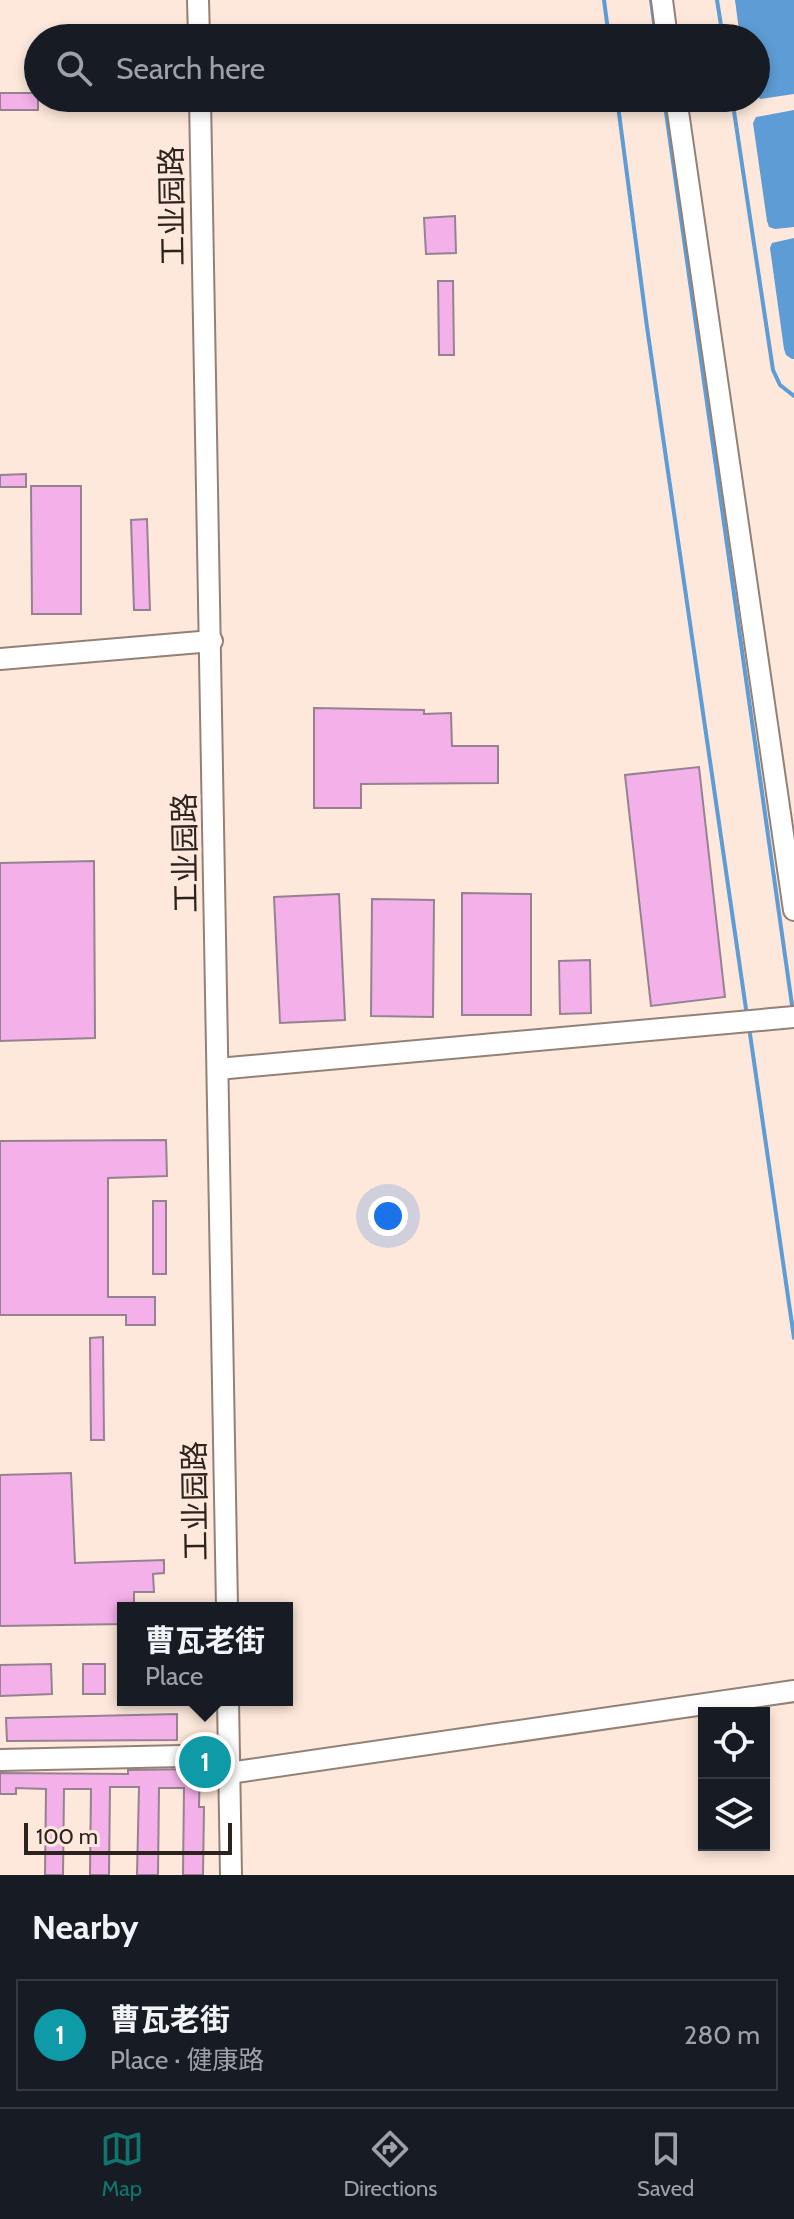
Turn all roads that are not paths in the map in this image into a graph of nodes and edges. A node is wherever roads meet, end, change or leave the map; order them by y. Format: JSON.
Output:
{"nodes":[{"id":1,"x":198,"y":0,"type":"edge"},
{"id":2,"x":662,"y":0,"type":"edge"},
{"id":3,"x":199,"y":24,"type":"edge"},
{"id":4,"x":665,"y":24,"type":"edge"},
{"id":5,"x":200,"y":112,"type":"edge"},
{"id":6,"x":678,"y":112,"type":"edge"},
{"id":7,"x":212,"y":641,"type":"junction"},
{"id":8,"x":0,"y":659,"type":"edge"},
{"id":9,"x":794,"y":910,"type":"edge"},
{"id":10,"x":794,"y":1017,"type":"edge"},
{"id":11,"x":218,"y":1069,"type":"junction"},
{"id":12,"x":227,"y":1602,"type":"edge"},
{"id":13,"x":794,"y":1691,"type":"edge"},
{"id":14,"x":228,"y":1706,"type":"edge"},
{"id":15,"x":0,"y":1760,"type":"edge"},
{"id":16,"x":229,"y":1764,"type":"junction"},
{"id":17,"x":231,"y":1875,"type":"edge"}],
"edges":[{"from":1,"to":3,"type":"street"},
{"from":2,"to":4,"type":"street"},
{"from":5,"to":7,"type":"street","name":"工业园路"},
{"from":6,"to":9,"type":"street"},
{"from":7,"to":8,"type":"street"},
{"from":7,"to":11,"type":"street","name":"工业园路"},
{"from":10,"to":11,"type":"street"},
{"from":11,"to":12,"type":"street","name":"工业园路"},
{"from":13,"to":16,"type":"street"},
{"from":14,"to":16,"type":"street"},
{"from":15,"to":16,"type":"street"},
{"from":16,"to":17,"type":"street"}]}
